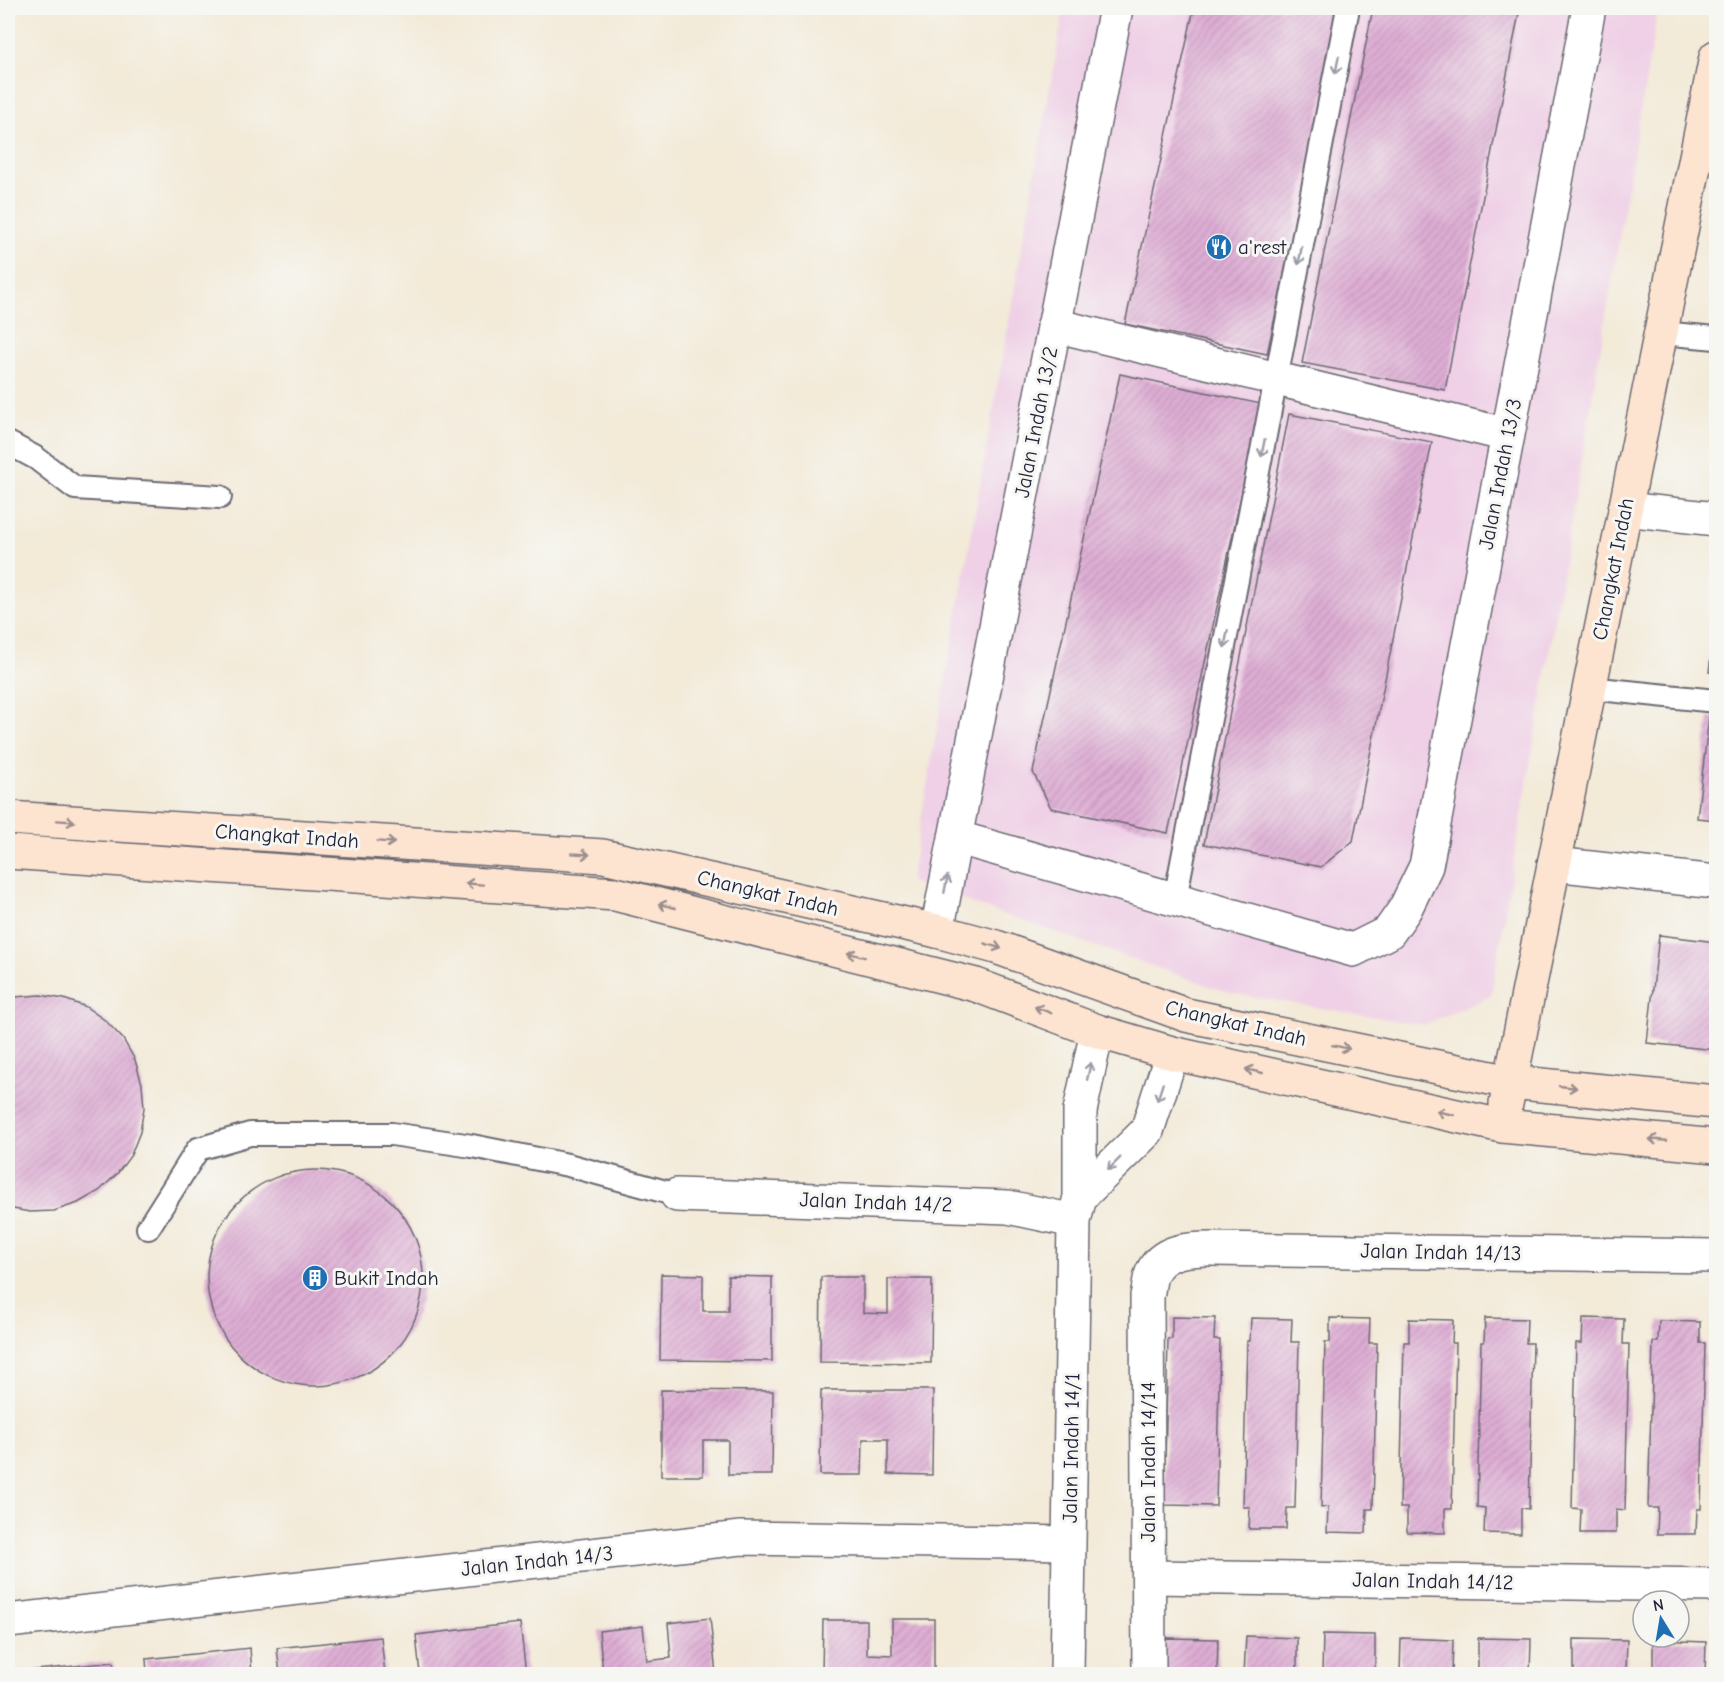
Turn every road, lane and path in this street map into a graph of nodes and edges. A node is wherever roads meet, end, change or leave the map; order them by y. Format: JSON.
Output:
{"nodes":[{"id":1,"x":1116,"y":8,"type":"edge"},
{"id":2,"x":1348,"y":8,"type":"edge"},
{"id":3,"x":1588,"y":8,"type":"edge"},
{"id":4,"x":1716,"y":57,"type":"edge"},
{"id":5,"x":1707,"y":153,"type":"edge"},
{"id":6,"x":1054,"y":325,"type":"junction"},
{"id":7,"x":1661,"y":333,"type":"junction"},
{"id":8,"x":1716,"y":338,"type":"edge"},
{"id":9,"x":1276,"y":379,"type":"junction"},
{"id":10,"x":1508,"y":435,"type":"junction"},
{"id":11,"x":8,"y":442,"type":"edge"},
{"id":12,"x":220,"y":497,"type":"dead end"},
{"id":13,"x":1625,"y":509,"type":"junction"},
{"id":14,"x":1716,"y":519,"type":"edge"},
{"id":15,"x":1589,"y":687,"type":"junction"},
{"id":16,"x":1716,"y":701,"type":"edge"},
{"id":17,"x":8,"y":818,"type":"edge"},
{"id":18,"x":956,"y":837,"type":"junction"},
{"id":19,"x":8,"y":852,"type":"edge"},
{"id":20,"x":1554,"y":864,"type":"junction"},
{"id":21,"x":1716,"y":882,"type":"edge"},
{"id":22,"x":1175,"y":899,"type":"junction"},
{"id":23,"x":937,"y":931,"type":"junction"},
{"id":24,"x":1097,"y":1031,"type":"junction"},
{"id":25,"x":1172,"y":1053,"type":"junction"},
{"id":26,"x":1510,"y":1082,"type":"junction"},
{"id":27,"x":1716,"y":1101,"type":"edge"},
{"id":28,"x":1502,"y":1126,"type":"junction"},
{"id":29,"x":1716,"y":1146,"type":"edge"},
{"id":30,"x":676,"y":1195,"type":"joint"},
{"id":31,"x":1077,"y":1209,"type":"junction"},
{"id":32,"x":148,"y":1228,"type":"dead end"},
{"id":33,"x":1166,"y":1256,"type":"joint"},
{"id":34,"x":1716,"y":1256,"type":"edge"},
{"id":35,"x":1069,"y":1543,"type":"junction"},
{"id":36,"x":1149,"y":1577,"type":"junction"},
{"id":37,"x":1716,"y":1585,"type":"edge"},
{"id":38,"x":8,"y":1621,"type":"edge"},
{"id":39,"x":1067,"y":1674,"type":"edge"},
{"id":40,"x":1149,"y":1674,"type":"edge"}],
"edges":[{"from":1,"to":6,"type":"street","name":"Jalan Indah 13/2"},
{"from":2,"to":9,"type":"lane","one_way":true},
{"from":3,"to":10,"type":"street","name":"Jalan Indah 13/3"},
{"from":4,"to":5,"type":"street","name":"Changkat Indah"},
{"from":5,"to":7,"type":"street","name":"Changkat Indah"},
{"from":6,"to":9,"type":"street"},
{"from":6,"to":18,"type":"street","name":"Jalan Indah 13/2"},
{"from":7,"to":8,"type":"lane"},
{"from":7,"to":13,"type":"street","name":"Changkat Indah"},
{"from":9,"to":10,"type":"street"},
{"from":9,"to":22,"type":"lane","one_way":true},
{"from":10,"to":22,"type":"street","name":"Jalan Indah 13/3"},
{"from":11,"to":12,"type":"lane"},
{"from":13,"to":14,"type":"street"},
{"from":13,"to":15,"type":"street","name":"Changkat Indah"},
{"from":15,"to":16,"type":"lane"},
{"from":15,"to":20,"type":"street","name":"Changkat Indah"},
{"from":17,"to":23,"type":"street","name":"Changkat Indah","one_way":true},
{"from":18,"to":22,"type":"street"},
{"from":23,"to":18,"type":"street","name":"Jalan Indah 13/2","one_way":true},
{"from":24,"to":19,"type":"street","name":"Changkat Indah","one_way":true},
{"from":20,"to":21,"type":"street"},
{"from":20,"to":26,"type":"street","name":"Changkat Indah"},
{"from":23,"to":26,"type":"street","name":"Changkat Indah","one_way":true},
{"from":24,"to":25,"type":"street","name":"Changkat Indah"},
{"from":31,"to":24,"type":"street","name":"Jalan Indah 14/1","one_way":true},
{"from":28,"to":25,"type":"street","name":"Changkat Indah","one_way":true},
{"from":25,"to":31,"type":"street","one_way":true},
{"from":26,"to":27,"type":"street","name":"Changkat Indah","one_way":true},
{"from":26,"to":28,"type":"street","name":"Changkat Indah"},
{"from":29,"to":28,"type":"street","name":"Changkat Indah","one_way":true},
{"from":30,"to":31,"type":"street","name":"Jalan Indah 14/2"},
{"from":30,"to":32,"type":"lane"},
{"from":31,"to":35,"type":"street","name":"Jalan Indah 14/1"},
{"from":33,"to":34,"type":"street","name":"Jalan Indah 14/13"},
{"from":33,"to":36,"type":"street","name":"Jalan Indah 14/14"},
{"from":35,"to":38,"type":"street","name":"Jalan Indah 14/3"},
{"from":35,"to":39,"type":"street","name":"Jalan Indah 14/1"},
{"from":36,"to":37,"type":"street","name":"Jalan Indah 14/12"},
{"from":36,"to":40,"type":"street","name":"Jalan Indah 14/14"}]}
